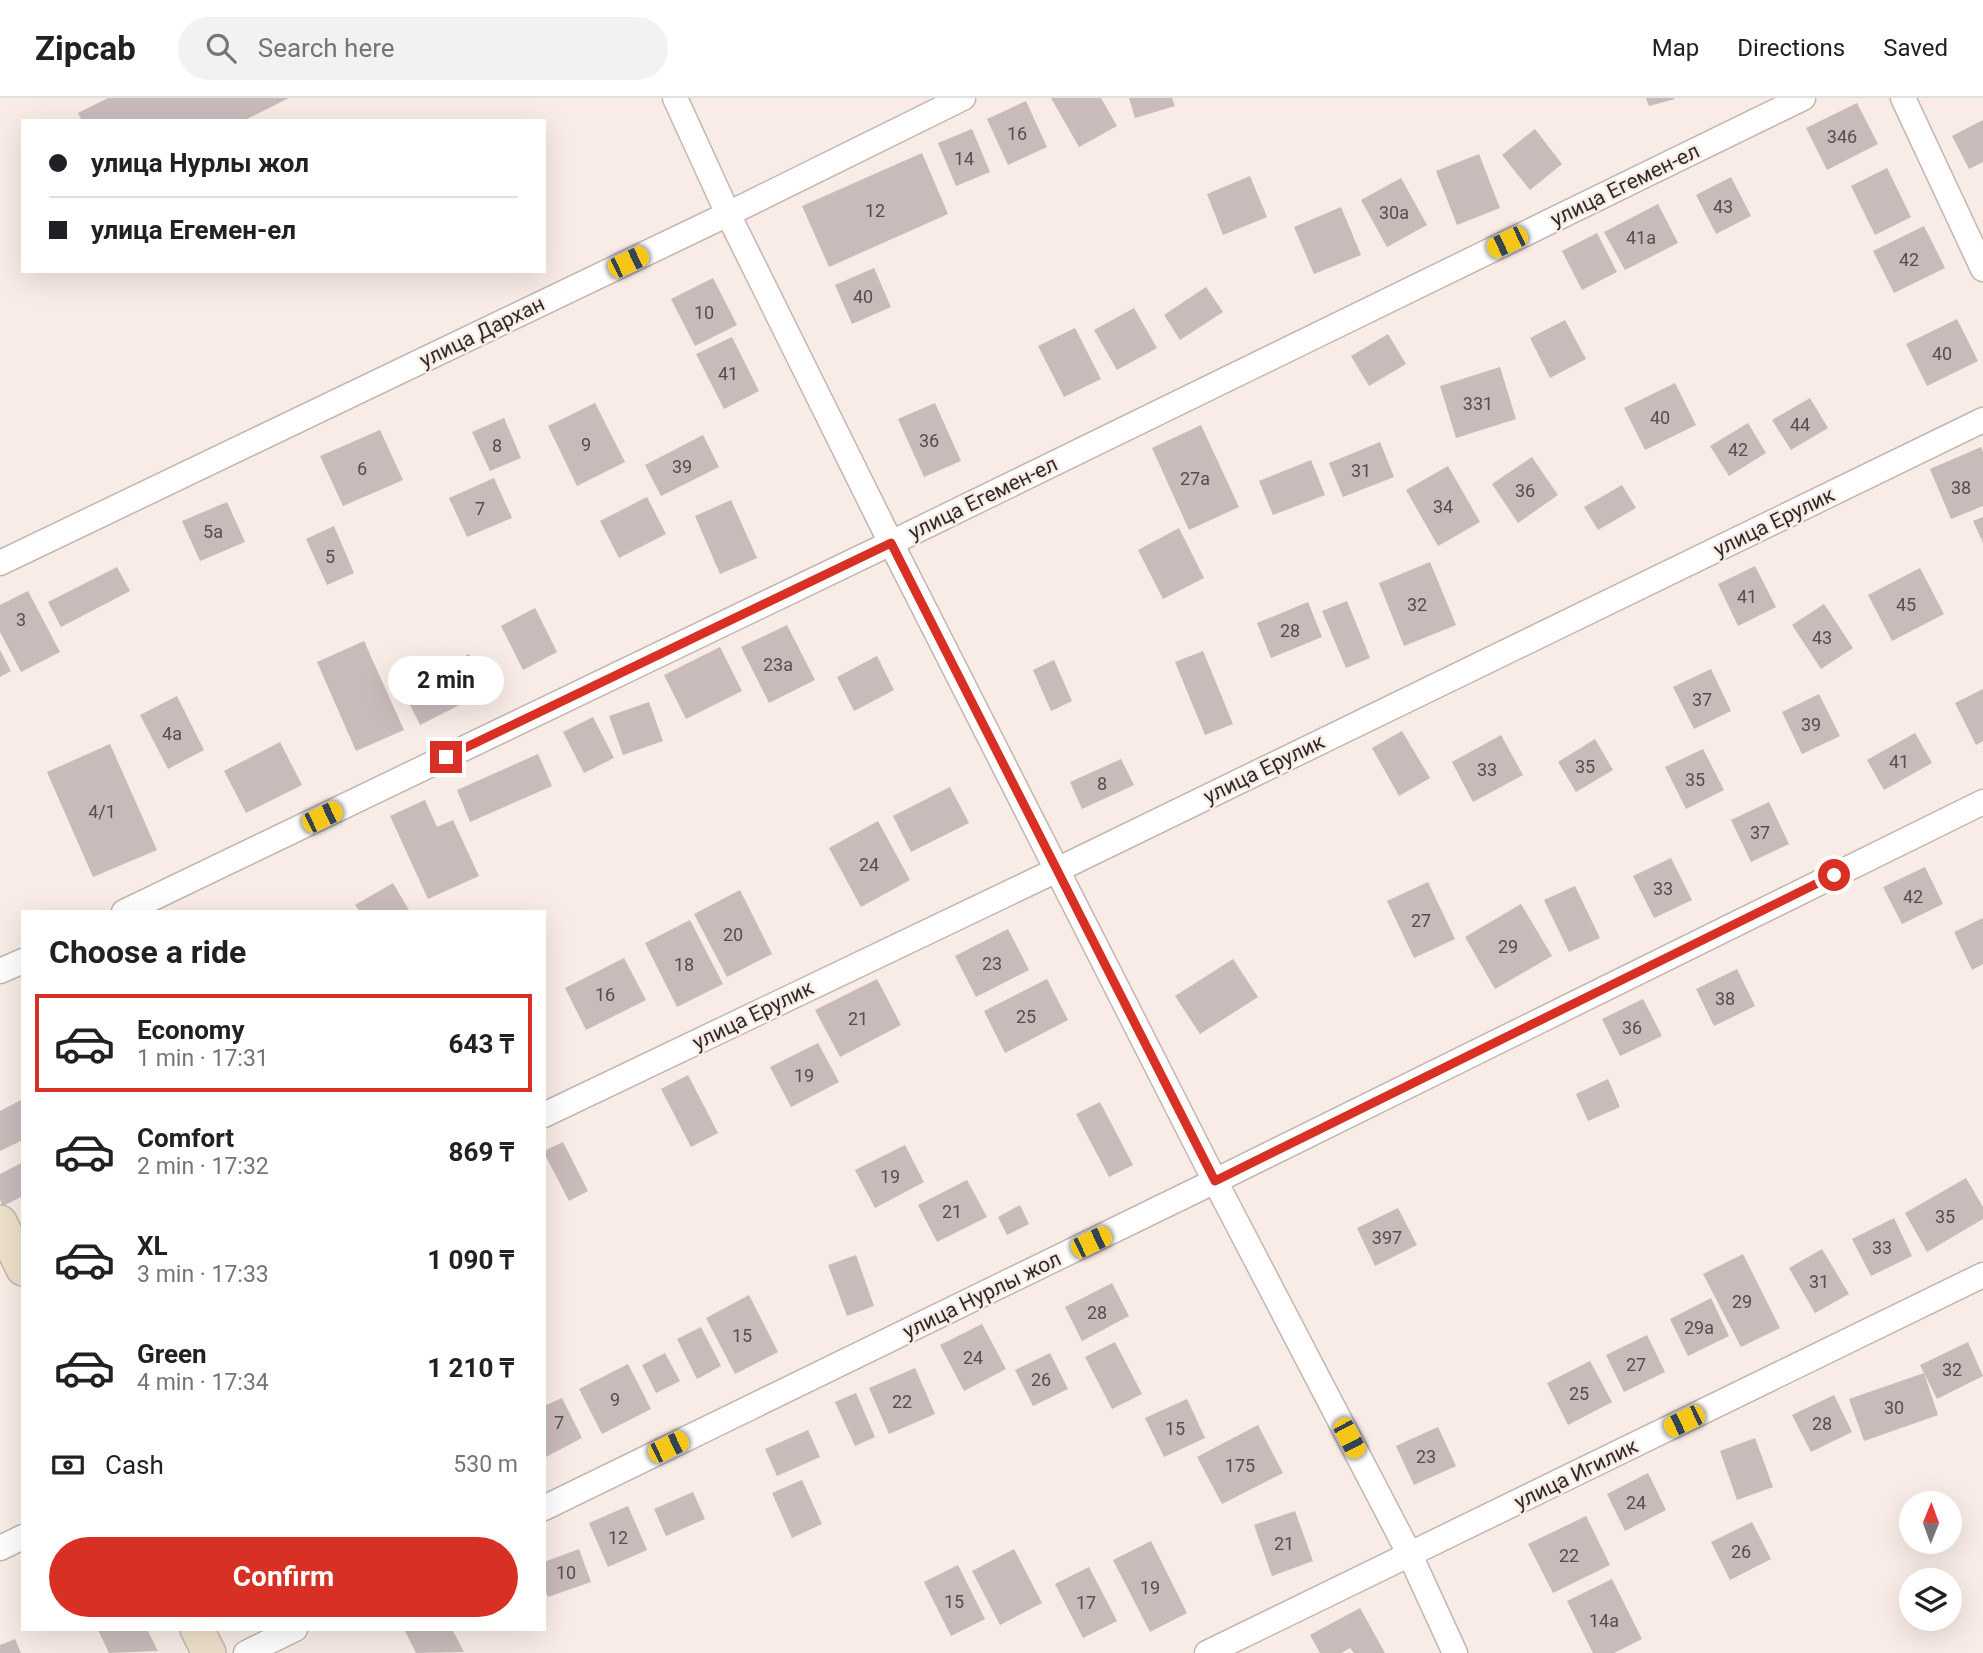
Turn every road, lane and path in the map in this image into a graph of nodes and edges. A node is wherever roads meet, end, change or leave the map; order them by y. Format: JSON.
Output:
{"nodes":[{"id":1,"x":675,"y":98,"type":"edge"},
{"id":2,"x":963,"y":98,"type":"edge"},
{"id":3,"x":1803,"y":98,"type":"edge"},
{"id":4,"x":1903,"y":98,"type":"edge"},
{"id":5,"x":728,"y":214,"type":"junction"},
{"id":6,"x":1983,"y":269,"type":"edge"},
{"id":7,"x":1983,"y":420,"type":"edge"},
{"id":8,"x":891,"y":543,"type":"junction"},
{"id":9,"x":0,"y":564,"type":"edge"},
{"id":10,"x":1983,"y":802,"type":"edge"},
{"id":11,"x":1059,"y":869,"type":"junction"},
{"id":12,"x":128,"y":910,"type":"edge"},
{"id":13,"x":21,"y":962,"type":"edge"},
{"id":14,"x":0,"y":971,"type":"edge"},
{"id":15,"x":546,"y":1114,"type":"edge"},
{"id":16,"x":1215,"y":1181,"type":"junction"},
{"id":17,"x":0,"y":1222,"type":"edge"},
{"id":18,"x":21,"y":1265,"type":"edge"},
{"id":19,"x":1983,"y":1275,"type":"edge"},
{"id":20,"x":546,"y":1507,"type":"edge"},
{"id":21,"x":21,"y":1538,"type":"edge"},
{"id":22,"x":0,"y":1548,"type":"edge"},
{"id":23,"x":1410,"y":1555,"type":"junction"},
{"id":24,"x":198,"y":1631,"type":"edge"},
{"id":25,"x":291,"y":1631,"type":"edge"},
{"id":26,"x":209,"y":1653,"type":"edge"},
{"id":27,"x":246,"y":1653,"type":"edge"},
{"id":28,"x":1207,"y":1653,"type":"edge"},
{"id":29,"x":1455,"y":1653,"type":"edge"}],
"edges":[{"from":1,"to":5,"type":"street"},
{"from":2,"to":5,"type":"street","name":"улица Дархан"},
{"from":3,"to":8,"type":"street","name":"улица Егемен-ел"},
{"from":4,"to":6,"type":"street"},
{"from":5,"to":8,"type":"street"},
{"from":5,"to":9,"type":"street","name":"улица Дархан"},
{"from":7,"to":11,"type":"street","name":"улица Ерулик"},
{"from":8,"to":11,"type":"street"},
{"from":8,"to":12,"type":"street","name":"улица Егемен-ел"},
{"from":10,"to":16,"type":"street","name":"улица Нурлы жол"},
{"from":11,"to":15,"type":"street","name":"улица Ерулик"},
{"from":11,"to":16,"type":"street"},
{"from":13,"to":14,"type":"street"},
{"from":16,"to":20,"type":"street","name":"улица Нурлы жол"},
{"from":16,"to":23,"type":"street"},
{"from":17,"to":18,"type":"street"},
{"from":19,"to":23,"type":"street","name":"улица Игилик"},
{"from":21,"to":22,"type":"street"},
{"from":23,"to":28,"type":"street","name":"улица Игилик"},
{"from":23,"to":29,"type":"street"},
{"from":24,"to":26,"type":"street"},
{"from":25,"to":27,"type":"street"}]}
